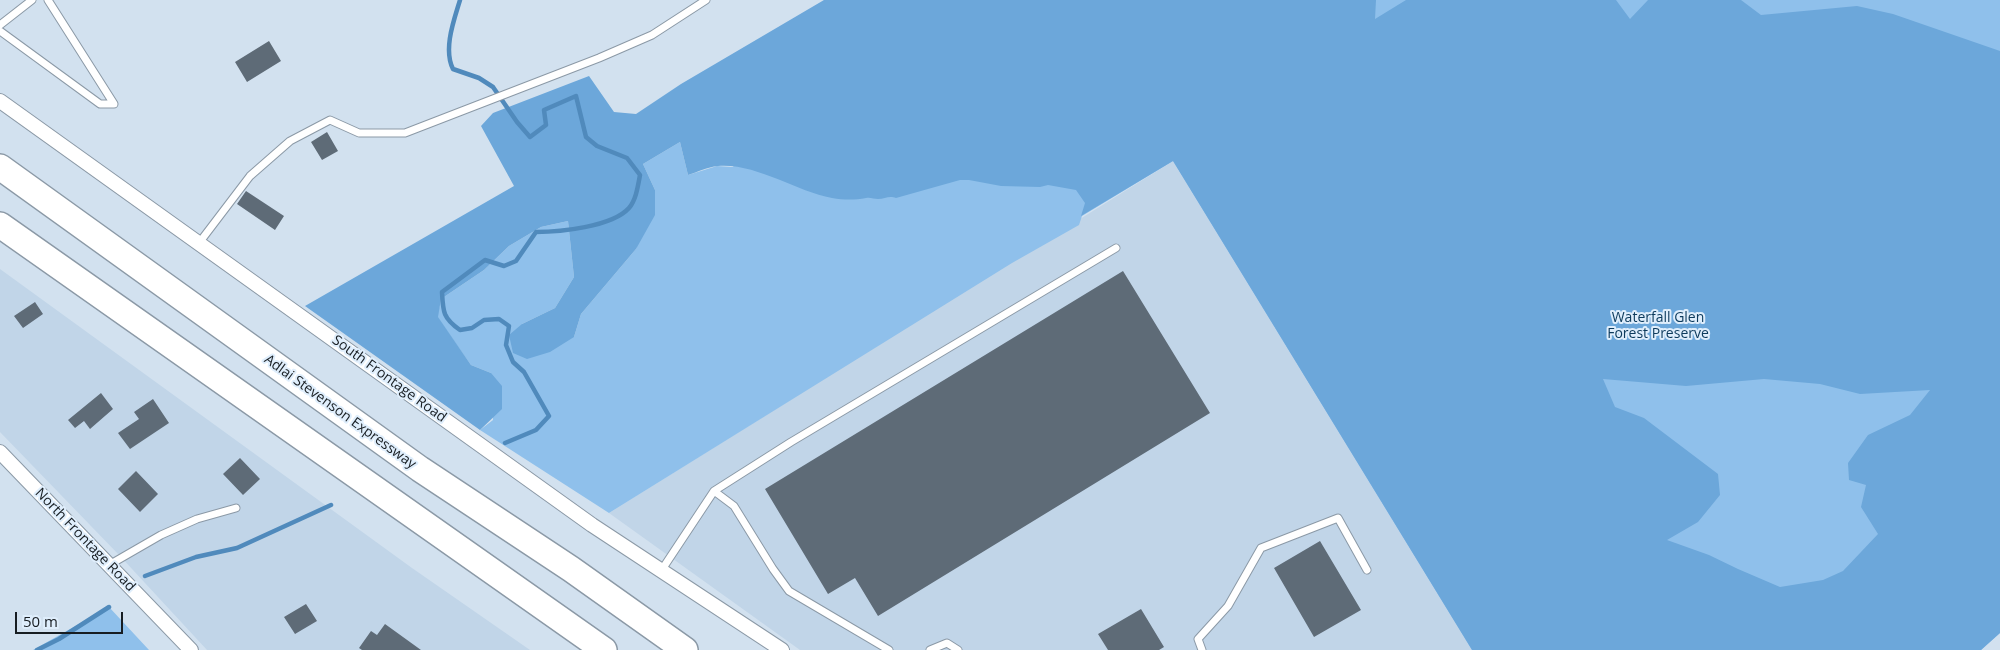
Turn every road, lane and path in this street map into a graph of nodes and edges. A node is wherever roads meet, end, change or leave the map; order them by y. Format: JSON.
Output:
{"nodes":[{"id":1,"x":32,"y":0,"type":"edge"},
{"id":2,"x":48,"y":0,"type":"edge"},
{"id":3,"x":706,"y":0,"type":"edge"},
{"id":4,"x":0,"y":25,"type":"edge"},
{"id":5,"x":0,"y":31,"type":"edge"},
{"id":6,"x":0,"y":100,"type":"edge"},
{"id":7,"x":0,"y":167,"type":"edge"},
{"id":8,"x":0,"y":225,"type":"edge"},
{"id":9,"x":199,"y":243,"type":"junction"},
{"id":10,"x":1116,"y":248,"type":"dead end"},
{"id":11,"x":0,"y":452,"type":"edge"},
{"id":12,"x":714,"y":491,"type":"junction"},
{"id":13,"x":236,"y":508,"type":"dead end"},
{"id":14,"x":110,"y":566,"type":"junction"},
{"id":15,"x":571,"y":569,"type":"junction"},
{"id":16,"x":1367,"y":570,"type":"dead end"},
{"id":17,"x":661,"y":571,"type":"junction"},
{"id":18,"x":493,"y":572,"type":"junction"},
{"id":19,"x":191,"y":650,"type":"edge"},
{"id":20,"x":588,"y":650,"type":"edge"},
{"id":21,"x":604,"y":650,"type":"edge"},
{"id":22,"x":684,"y":650,"type":"edge"},
{"id":23,"x":702,"y":650,"type":"edge"},
{"id":24,"x":782,"y":650,"type":"edge"},
{"id":25,"x":889,"y":650,"type":"edge"},
{"id":26,"x":930,"y":650,"type":"edge"},
{"id":27,"x":958,"y":650,"type":"edge"},
{"id":28,"x":1202,"y":650,"type":"edge"}],
"edges":[{"from":1,"to":4,"type":"lane"},
{"from":2,"to":5,"type":"lane"},
{"from":3,"to":9,"type":"lane"},
{"from":6,"to":9,"type":"street","name":"South Frontage Road"},
{"from":7,"to":15,"type":"highway","name":"Adlai Stevenson Expressway"},
{"from":8,"to":18,"type":"highway"},
{"from":9,"to":17,"type":"street","name":"South Frontage Road"},
{"from":10,"to":12,"type":"lane"},
{"from":11,"to":14,"type":"street","name":"North Frontage Road"},
{"from":12,"to":17,"type":"lane"},
{"from":12,"to":25,"type":"lane"},
{"from":13,"to":14,"type":"lane"},
{"from":14,"to":19,"type":"street","name":"North Frontage Road"},
{"from":15,"to":22,"type":"highway","name":"Adlai Stevenson Expressway"},
{"from":15,"to":23,"type":"highway"},
{"from":16,"to":28,"type":"lane"},
{"from":17,"to":24,"type":"street","name":"South Frontage Road"},
{"from":18,"to":20,"type":"highway"},
{"from":18,"to":21,"type":"highway"},
{"from":26,"to":27,"type":"lane"}]}
